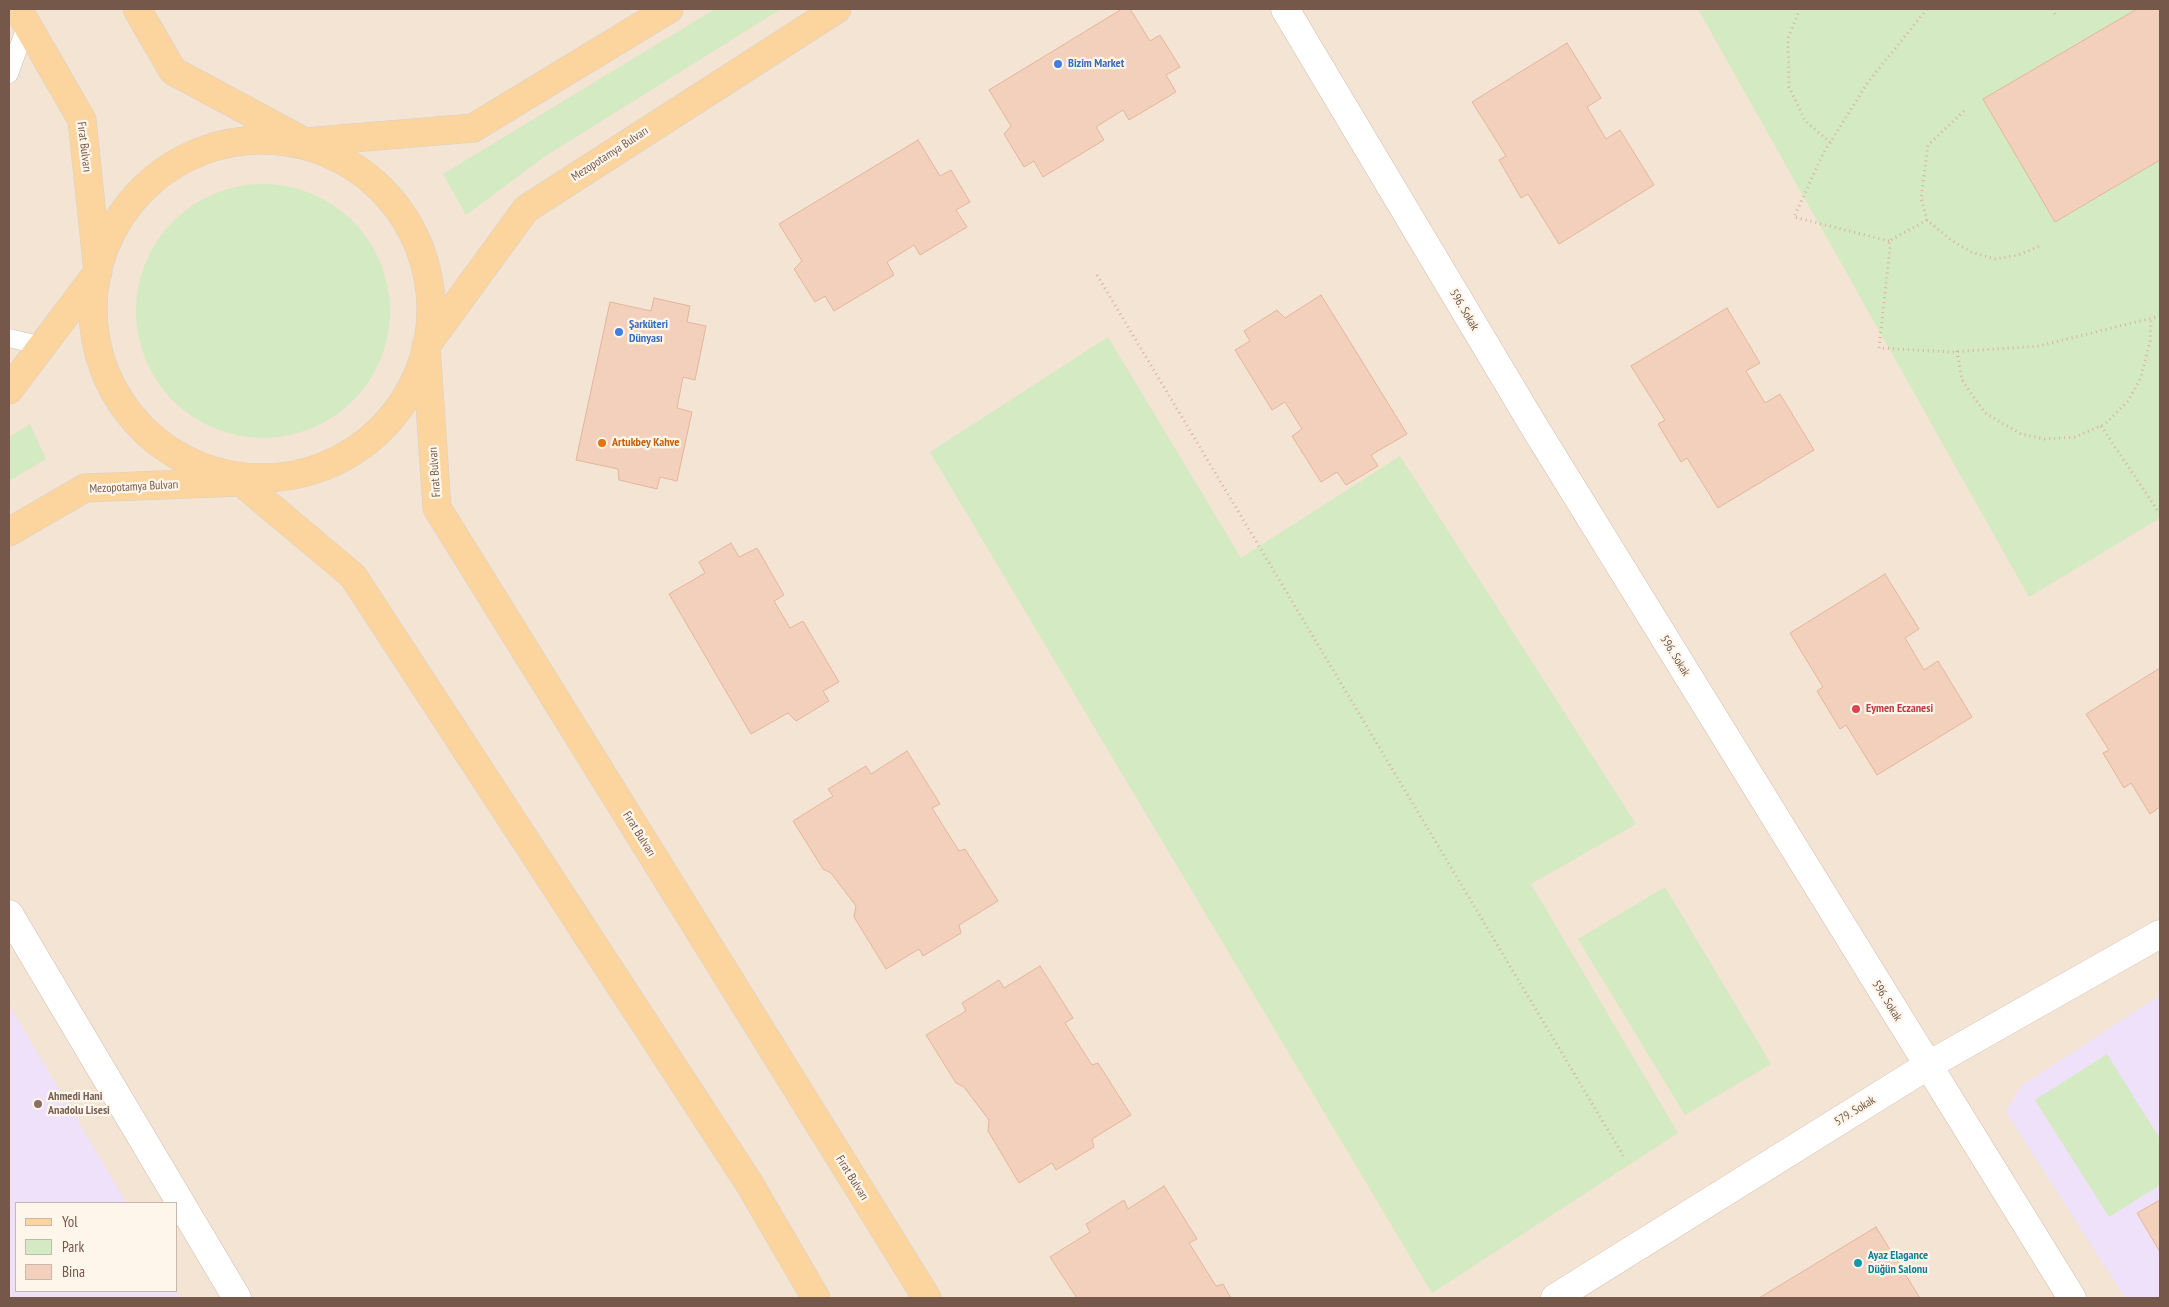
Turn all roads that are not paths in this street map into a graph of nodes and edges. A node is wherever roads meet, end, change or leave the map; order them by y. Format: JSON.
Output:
{"nodes":[{"id":1,"x":137,"y":9,"type":"edge"},
{"id":2,"x":670,"y":9,"type":"edge"},
{"id":3,"x":837,"y":9,"type":"edge"},
{"id":4,"x":1285,"y":9,"type":"edge"},
{"id":5,"x":23,"y":17,"type":"edge"},
{"id":6,"x":9,"y":74,"type":"edge"},
{"id":7,"x":305,"y":142,"type":"junction"},
{"id":8,"x":98,"y":272,"type":"junction"},
{"id":9,"x":9,"y":338,"type":"edge"},
{"id":10,"x":42,"y":346,"type":"junction"},
{"id":11,"x":426,"y":346,"type":"junction"},
{"id":12,"x":9,"y":390,"type":"edge"},
{"id":13,"x":241,"y":482,"type":"junction"},
{"id":14,"x":9,"y":532,"type":"edge"},
{"id":15,"x":9,"y":914,"type":"edge"},
{"id":16,"x":2160,"y":934,"type":"edge"},
{"id":17,"x":1928,"y":1066,"type":"junction"},
{"id":18,"x":238,"y":1298,"type":"edge"},
{"id":19,"x":816,"y":1298,"type":"edge"},
{"id":20,"x":927,"y":1298,"type":"edge"},
{"id":21,"x":1555,"y":1298,"type":"edge"},
{"id":22,"x":2072,"y":1298,"type":"edge"}],
"edges":[{"from":1,"to":7,"type":"main road"},
{"from":2,"to":7,"type":"main road"},
{"from":3,"to":11,"type":"main road","name":"Mezopotamya Bulvarı"},
{"from":4,"to":17,"type":"street","name":"596. Sokak"},
{"from":5,"to":6,"type":"lane"},
{"from":5,"to":8,"type":"main road","name":"Fırat Bulvarı"},
{"from":7,"to":8,"type":"main road"},
{"from":7,"to":11,"type":"main road"},
{"from":8,"to":10,"type":"main road"},
{"from":8,"to":13,"type":"main road"},
{"from":9,"to":10,"type":"lane"},
{"from":10,"to":12,"type":"main road"},
{"from":11,"to":13,"type":"main road","name":"Mezopotamya Bulvarı"},
{"from":11,"to":20,"type":"main road","name":"Fırat Bulvarı"},
{"from":13,"to":14,"type":"main road","name":"Mezopotamya Bulvarı"},
{"from":13,"to":19,"type":"main road"},
{"from":15,"to":18,"type":"street"},
{"from":16,"to":17,"type":"street","name":"579. Sokak"},
{"from":17,"to":21,"type":"street","name":"579. Sokak"},
{"from":17,"to":22,"type":"street","name":"596. Sokak"}]}
